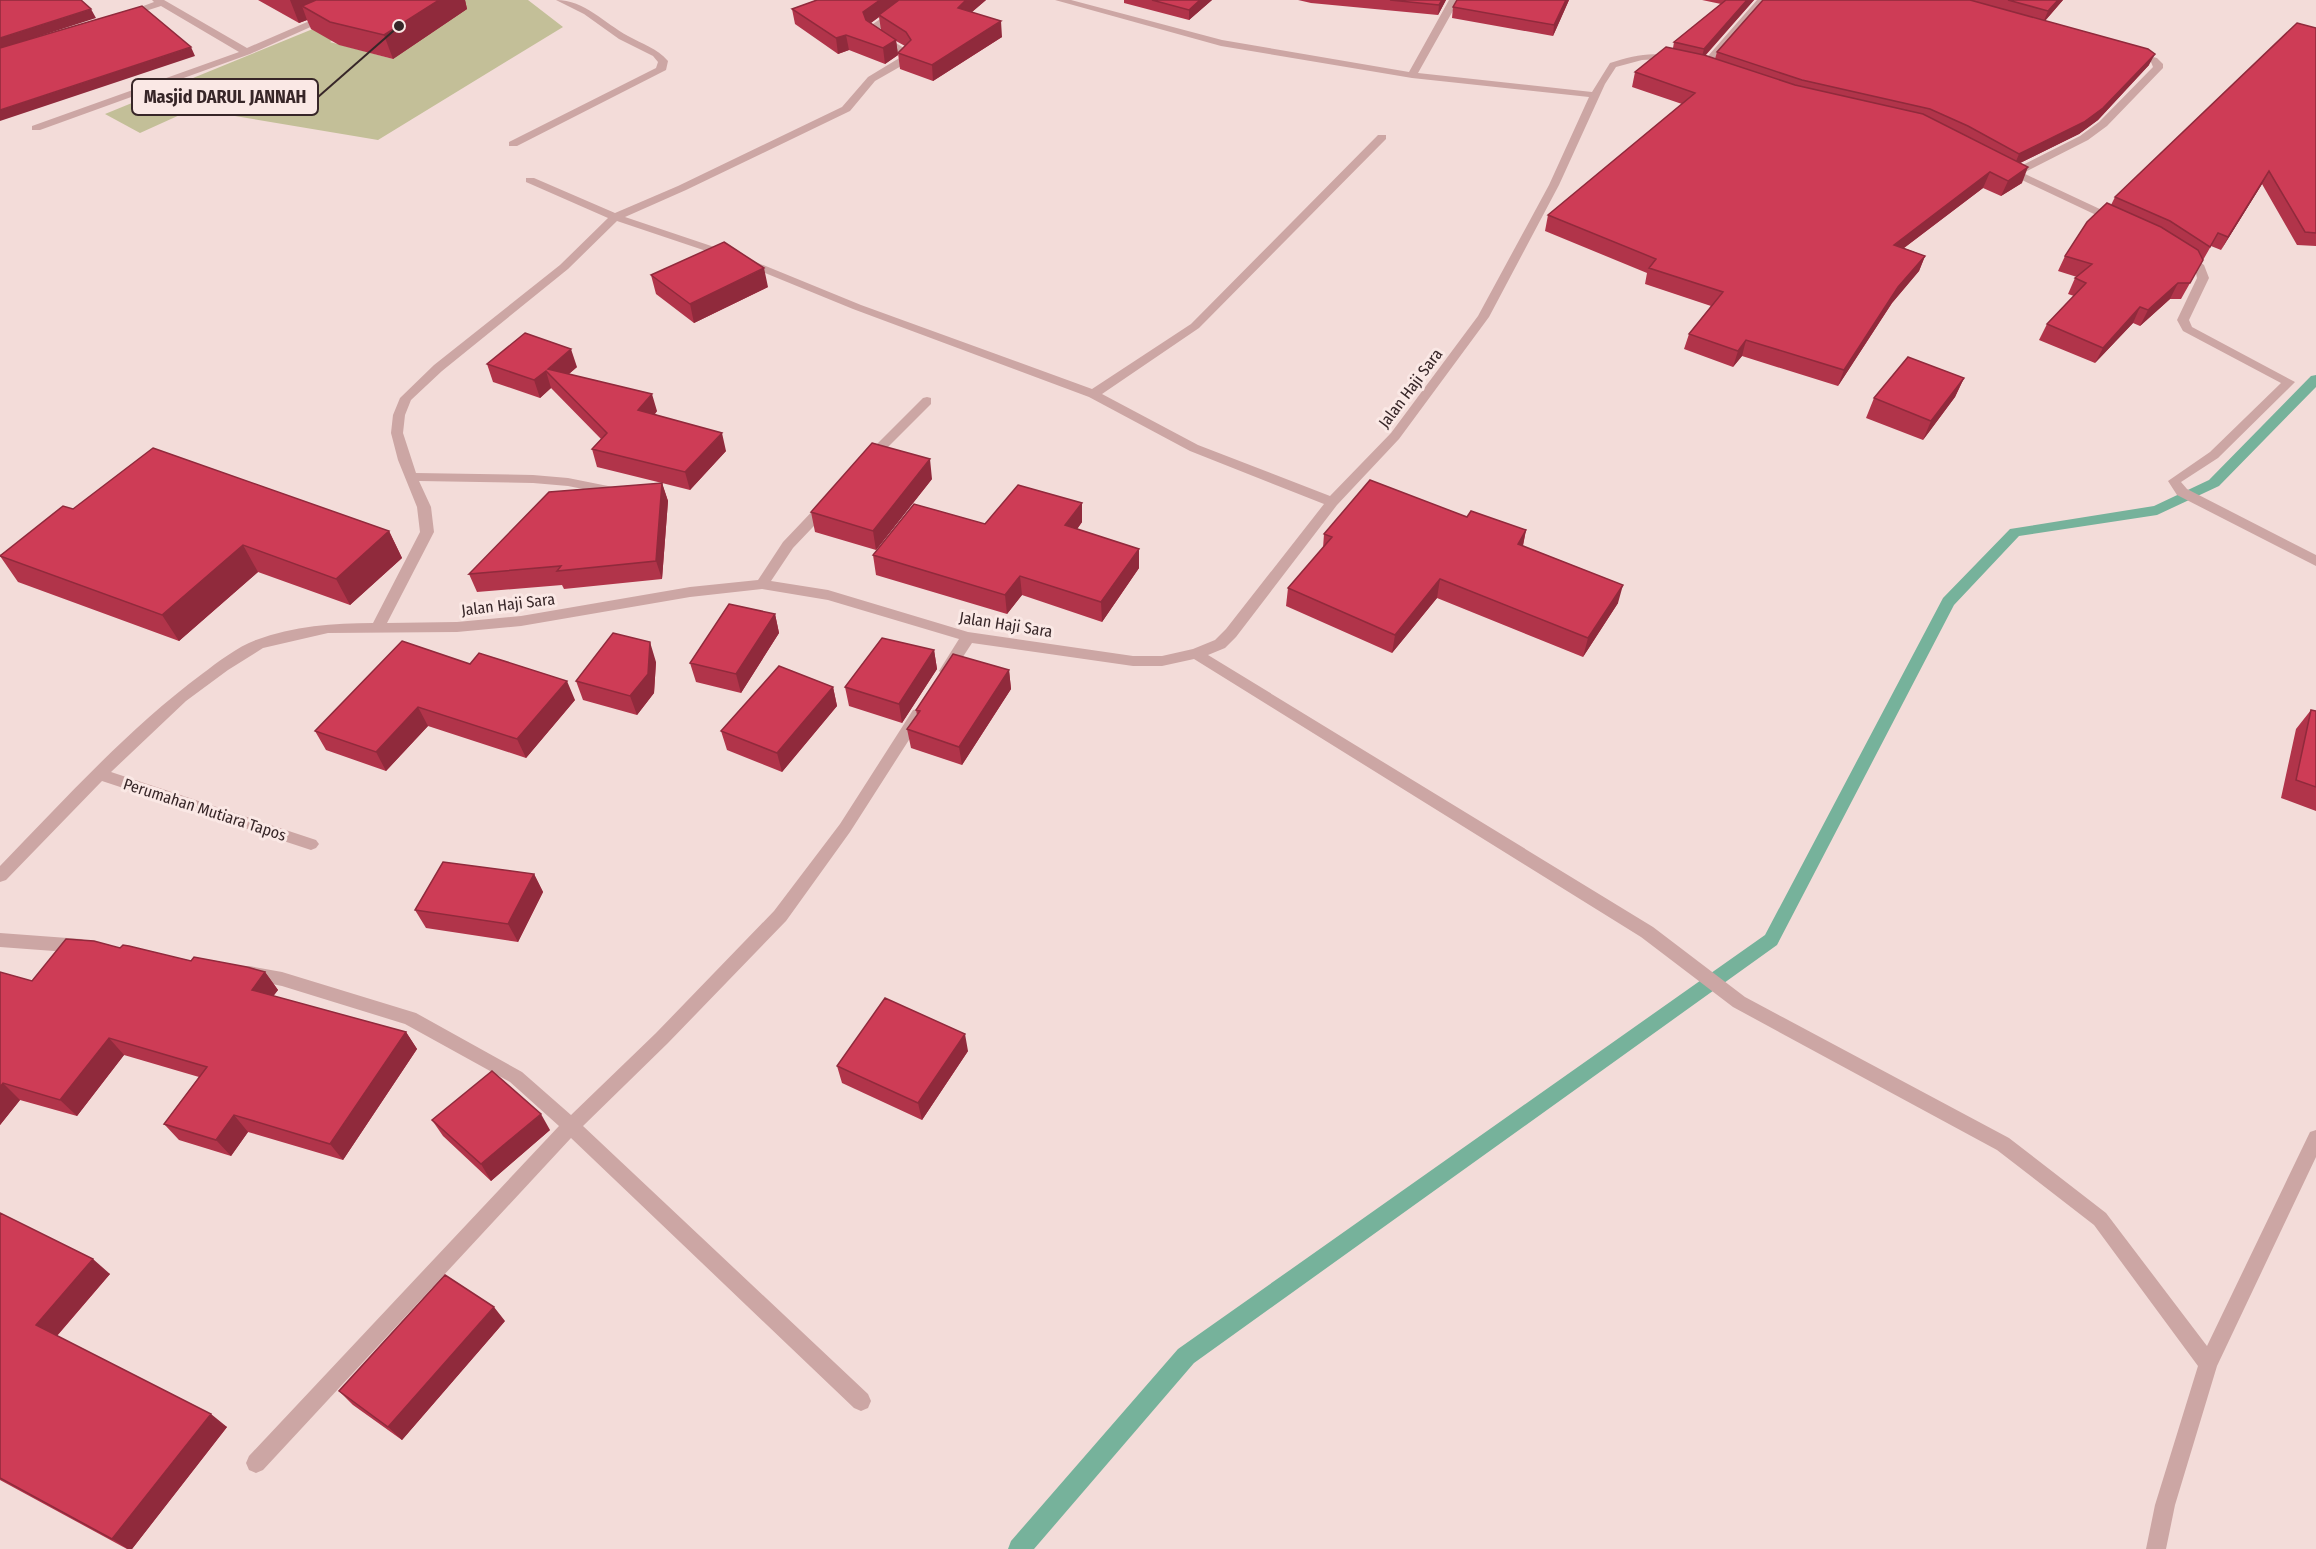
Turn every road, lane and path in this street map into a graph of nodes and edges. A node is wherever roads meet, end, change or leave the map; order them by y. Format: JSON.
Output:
{"nodes":[{"id":1,"x":366,"y":0,"type":"edge"},
{"id":2,"x":561,"y":0,"type":"edge"},
{"id":3,"x":914,"y":0,"type":"edge"},
{"id":4,"x":1060,"y":0,"type":"edge"},
{"id":5,"x":1454,"y":0,"type":"edge"},
{"id":6,"x":1762,"y":0,"type":"edge"},
{"id":7,"x":159,"y":1,"type":"edge"},
{"id":8,"x":118,"y":16,"type":"edge"},
{"id":9,"x":2123,"y":50,"type":"edge"},
{"id":10,"x":247,"y":52,"type":"junction"},
{"id":11,"x":1412,"y":75,"type":"junction"},
{"id":12,"x":1595,"y":95,"type":"junction"},
{"id":13,"x":36,"y":128,"type":"dead end"},
{"id":14,"x":1382,"y":137,"type":"dead end"},
{"id":15,"x":513,"y":144,"type":"dead end"},
{"id":16,"x":1995,"y":163,"type":"edge"},
{"id":17,"x":2014,"y":173,"type":"junction"},
{"id":18,"x":530,"y":180,"type":"dead end"},
{"id":19,"x":615,"y":217,"type":"junction"},
{"id":20,"x":2130,"y":226,"type":"edge"},
{"id":21,"x":2177,"y":249,"type":"edge"},
{"id":22,"x":1094,"y":394,"type":"junction"},
{"id":23,"x":927,"y":401,"type":"dead end"},
{"id":24,"x":858,"y":470,"type":"edge"},
{"id":25,"x":412,"y":477,"type":"junction"},
{"id":26,"x":632,"y":495,"type":"edge"},
{"id":27,"x":835,"y":495,"type":"edge"},
{"id":28,"x":1332,"y":502,"type":"junction"},
{"id":29,"x":2316,"y":561,"type":"edge"},
{"id":30,"x":762,"y":584,"type":"junction"},
{"id":31,"x":377,"y":628,"type":"junction"},
{"id":32,"x":968,"y":637,"type":"junction"},
{"id":33,"x":1196,"y":654,"type":"junction"},
{"id":34,"x":99,"y":774,"type":"junction"},
{"id":35,"x":311,"y":844,"type":"dead end"},
{"id":36,"x":0,"y":876,"type":"edge"},
{"id":37,"x":0,"y":940,"type":"edge"},
{"id":38,"x":94,"y":948,"type":"edge"},
{"id":39,"x":227,"y":969,"type":"edge"},
{"id":40,"x":572,"y":1126,"type":"junction"},
{"id":41,"x":2316,"y":1138,"type":"edge"},
{"id":42,"x":2208,"y":1364,"type":"junction"},
{"id":43,"x":861,"y":1401,"type":"dead end"},
{"id":44,"x":256,"y":1463,"type":"dead end"},
{"id":45,"x":2156,"y":1549,"type":"edge"}],
"edges":[{"from":1,"to":10,"type":"street"},
{"from":2,"to":15,"type":"street"},
{"from":3,"to":19,"type":"street"},
{"from":4,"to":11,"type":"street"},
{"from":5,"to":11,"type":"street"},
{"from":6,"to":12,"type":"street","name":"Jalan Haji Sara"},
{"from":7,"to":8,"type":"street"},
{"from":7,"to":10,"type":"street"},
{"from":9,"to":17,"type":"street"},
{"from":10,"to":13,"type":"street"},
{"from":11,"to":12,"type":"street"},
{"from":12,"to":28,"type":"street","name":"Jalan Haji Sara"},
{"from":14,"to":22,"type":"street"},
{"from":16,"to":17,"type":"street"},
{"from":17,"to":20,"type":"street"},
{"from":18,"to":19,"type":"street"},
{"from":19,"to":22,"type":"street"},
{"from":19,"to":25,"type":"street"},
{"from":21,"to":29,"type":"street"},
{"from":22,"to":28,"type":"street"},
{"from":23,"to":24,"type":"street"},
{"from":25,"to":26,"type":"street"},
{"from":25,"to":31,"type":"street"},
{"from":27,"to":30,"type":"street"},
{"from":28,"to":33,"type":"street","name":"Jalan Haji Sara"},
{"from":30,"to":31,"type":"street","name":"Jalan Haji Sara"},
{"from":30,"to":32,"type":"street","name":"Jalan Haji Sara"},
{"from":31,"to":34,"type":"street","name":"Jalan Haji Sara"},
{"from":32,"to":33,"type":"street","name":"Jalan Haji Sara"},
{"from":32,"to":40,"type":"street"},
{"from":33,"to":42,"type":"street"},
{"from":34,"to":35,"type":"street","name":"Perumahan Mutiara Tapos"},
{"from":34,"to":36,"type":"street","name":"Jalan Haji Sara"},
{"from":37,"to":38,"type":"street"},
{"from":39,"to":40,"type":"street"},
{"from":40,"to":43,"type":"street"},
{"from":40,"to":44,"type":"street"},
{"from":41,"to":42,"type":"street"},
{"from":42,"to":45,"type":"street"}]}
